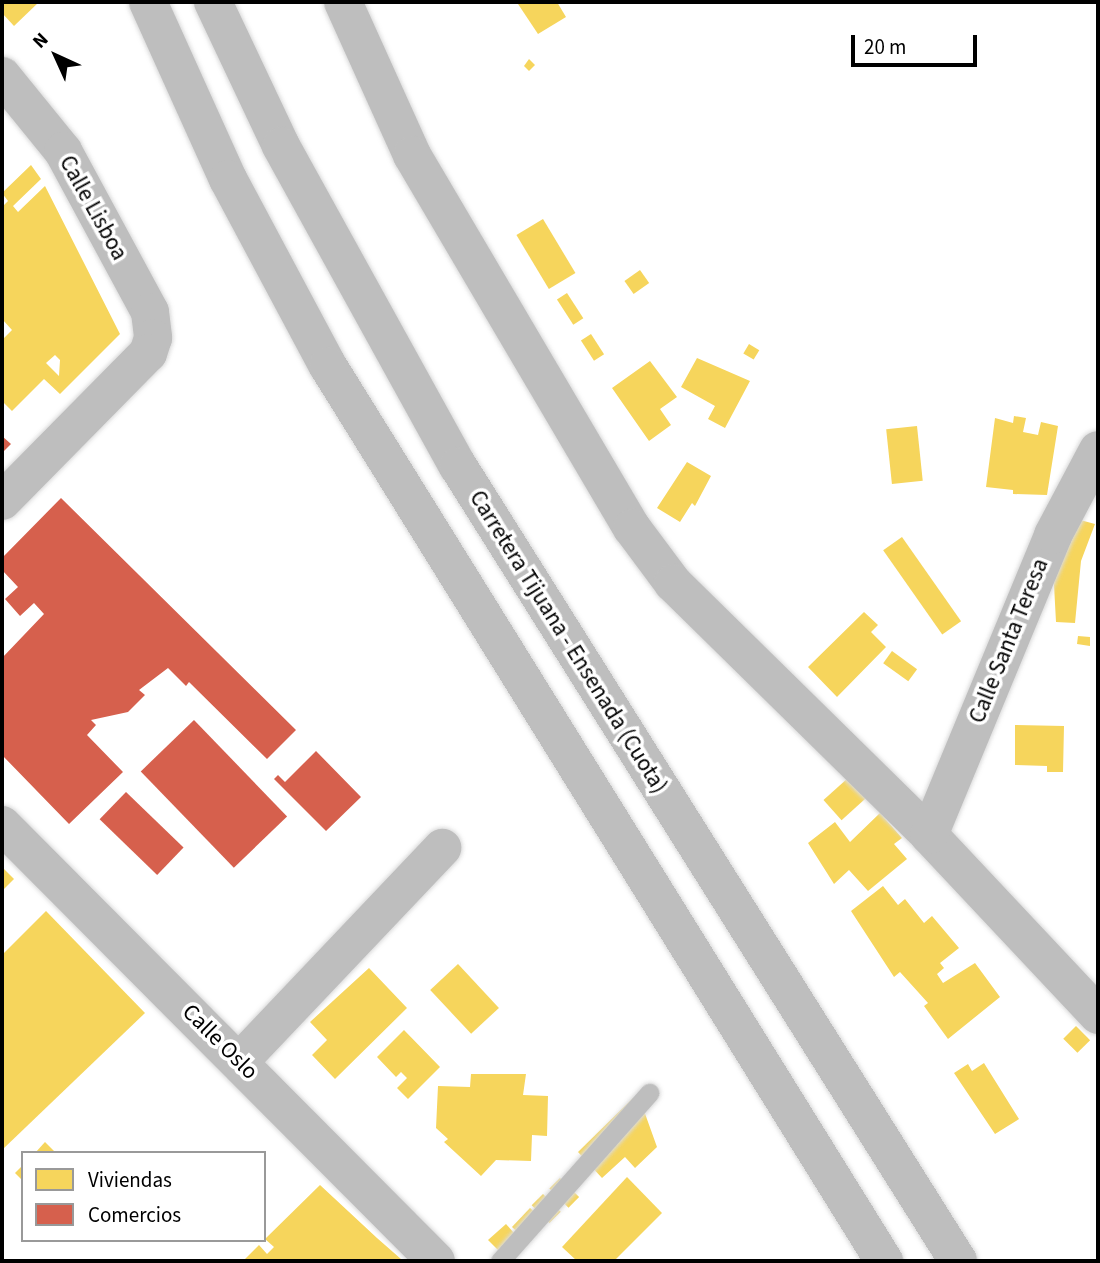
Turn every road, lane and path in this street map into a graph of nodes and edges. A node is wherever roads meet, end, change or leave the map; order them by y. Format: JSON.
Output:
{"nodes":[{"id":1,"x":148,"y":2,"type":"edge"},
{"id":2,"x":213,"y":2,"type":"edge"},
{"id":3,"x":343,"y":2,"type":"edge"},
{"id":4,"x":2,"y":76,"type":"edge"},
{"id":5,"x":1098,"y":450,"type":"edge"},
{"id":6,"x":2,"y":501,"type":"edge"},
{"id":7,"x":2,"y":825,"type":"edge"},
{"id":8,"x":929,"y":835,"type":"junction"},
{"id":9,"x":442,"y":848,"type":"dead end"},
{"id":10,"x":1098,"y":1015,"type":"edge"},
{"id":11,"x":240,"y":1060,"type":"junction"},
{"id":12,"x":649,"y":1093,"type":"dead end"},
{"id":13,"x":436,"y":1261,"type":"edge"},
{"id":14,"x":500,"y":1261,"type":"edge"},
{"id":15,"x":884,"y":1261,"type":"edge"},
{"id":16,"x":958,"y":1261,"type":"edge"}],
"edges":[{"from":1,"to":15,"type":"main road"},
{"from":2,"to":16,"type":"main road","name":"Carretera Tijuana - Ensenada (Cuota)"},
{"from":3,"to":8,"type":"main road"},
{"from":4,"to":6,"type":"main road","name":"Calle Lisboa"},
{"from":5,"to":8,"type":"main road","name":"Calle Santa Teresa"},
{"from":7,"to":11,"type":"main road","name":"Calle Oslo"},
{"from":8,"to":10,"type":"main road"},
{"from":9,"to":11,"type":"main road"},
{"from":11,"to":13,"type":"main road","name":"Calle Oslo"},
{"from":12,"to":14,"type":"lane"}]}
